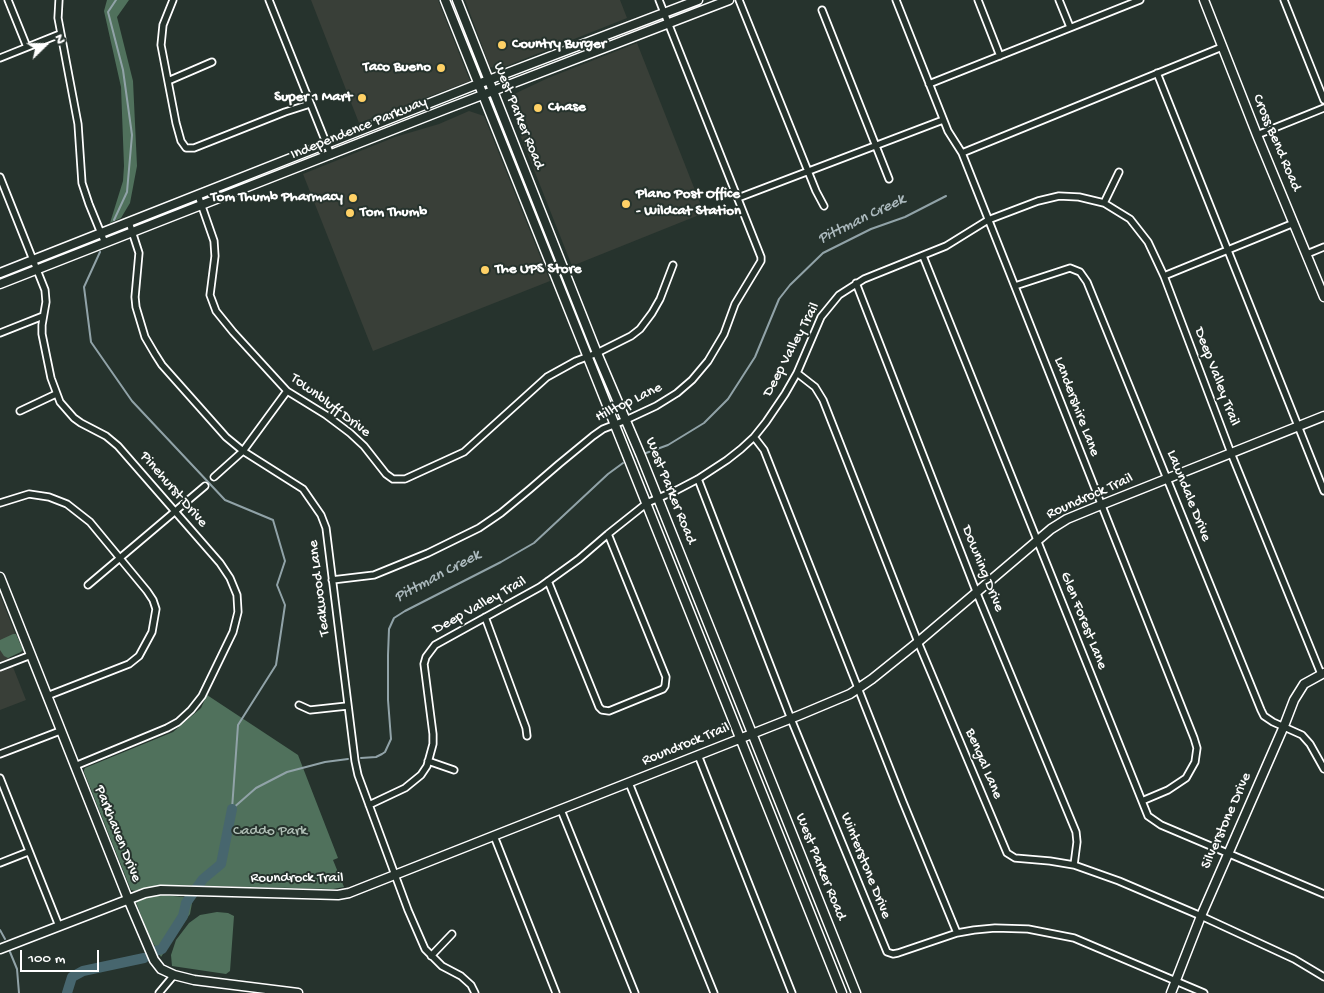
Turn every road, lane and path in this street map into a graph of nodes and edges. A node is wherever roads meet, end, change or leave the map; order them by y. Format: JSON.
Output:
{"nodes":[{"id":1,"x":8,"y":0,"type":"edge"},
{"id":2,"x":59,"y":0,"type":"edge"},
{"id":3,"x":173,"y":0,"type":"edge"},
{"id":4,"x":269,"y":0,"type":"edge"},
{"id":5,"x":659,"y":0,"type":"edge"},
{"id":6,"x":698,"y":0,"type":"edge"},
{"id":7,"x":729,"y":0,"type":"edge"},
{"id":8,"x":739,"y":0,"type":"edge"},
{"id":9,"x":896,"y":0,"type":"edge"},
{"id":10,"x":978,"y":0,"type":"edge"},
{"id":11,"x":1059,"y":0,"type":"edge"},
{"id":12,"x":1140,"y":0,"type":"edge"},
{"id":13,"x":1204,"y":0,"type":"edge"},
{"id":14,"x":1284,"y":0,"type":"edge"},
{"id":15,"x":450,"y":1,"type":"edge"},
{"id":16,"x":822,"y":10,"type":"dead end"},
{"id":17,"x":665,"y":13,"type":"junction"},
{"id":18,"x":669,"y":23,"type":"junction"},
{"id":19,"x":1070,"y":27,"type":"junction"},
{"id":20,"x":60,"y":34,"type":"junction"},
{"id":21,"x":27,"y":47,"type":"junction"},
{"id":22,"x":1222,"y":47,"type":"junction"},
{"id":23,"x":573,"y":48,"type":"junction"},
{"id":24,"x":1000,"y":56,"type":"junction"},
{"id":25,"x":0,"y":58,"type":"edge"},
{"id":26,"x":578,"y":59,"type":"junction"},
{"id":27,"x":212,"y":62,"type":"dead end"},
{"id":28,"x":1157,"y":73,"type":"junction"},
{"id":29,"x":490,"y":80,"type":"junction"},
{"id":30,"x":168,"y":81,"type":"junction"},
{"id":31,"x":478,"y":84,"type":"junction"},
{"id":32,"x":929,"y":84,"type":"junction"},
{"id":33,"x":493,"y":91,"type":"junction"},
{"id":34,"x":482,"y":95,"type":"junction"},
{"id":35,"x":1324,"y":100,"type":"edge"},
{"id":36,"x":310,"y":104,"type":"junction"},
{"id":37,"x":1324,"y":108,"type":"edge"},
{"id":38,"x":399,"y":116,"type":"junction"},
{"id":39,"x":944,"y":120,"type":"junction"},
{"id":40,"x":403,"y":126,"type":"junction"},
{"id":41,"x":1257,"y":136,"type":"junction"},
{"id":42,"x":327,"y":144,"type":"junction"},
{"id":43,"x":876,"y":144,"type":"junction"},
{"id":44,"x":962,"y":152,"type":"junction"},
{"id":45,"x":331,"y":155,"type":"junction"},
{"id":46,"x":808,"y":170,"type":"junction"},
{"id":47,"x":1119,"y":172,"type":"dead end"},
{"id":48,"x":527,"y":173,"type":"junction"},
{"id":49,"x":0,"y":177,"type":"edge"},
{"id":50,"x":516,"y":178,"type":"junction"},
{"id":51,"x":889,"y":179,"type":"dead end"},
{"id":52,"x":198,"y":195,"type":"junction"},
{"id":53,"x":738,"y":198,"type":"junction"},
{"id":54,"x":1104,"y":203,"type":"junction"},
{"id":55,"x":202,"y":206,"type":"junction"},
{"id":56,"x":824,"y":206,"type":"dead end"},
{"id":57,"x":988,"y":220,"type":"junction"},
{"id":58,"x":128,"y":222,"type":"junction"},
{"id":59,"x":1294,"y":223,"type":"junction"},
{"id":60,"x":101,"y":233,"type":"junction"},
{"id":61,"x":133,"y":233,"type":"junction"},
{"id":62,"x":552,"y":236,"type":"junction"},
{"id":63,"x":541,"y":241,"type":"junction"},
{"id":64,"x":105,"y":243,"type":"junction"},
{"id":65,"x":1324,"y":247,"type":"edge"},
{"id":66,"x":1228,"y":250,"type":"junction"},
{"id":67,"x":1307,"y":254,"type":"junction"},
{"id":68,"x":923,"y":256,"type":"junction"},
{"id":69,"x":33,"y":260,"type":"junction"},
{"id":70,"x":673,"y":265,"type":"dead end"},
{"id":71,"x":37,"y":270,"type":"junction"},
{"id":72,"x":0,"y":272,"type":"edge"},
{"id":73,"x":1164,"y":276,"type":"junction"},
{"id":74,"x":0,"y":284,"type":"edge"},
{"id":75,"x":856,"y":284,"type":"junction"},
{"id":76,"x":1015,"y":286,"type":"junction"},
{"id":77,"x":575,"y":294,"type":"junction"},
{"id":78,"x":1324,"y":297,"type":"edge"},
{"id":79,"x":564,"y":298,"type":"junction"},
{"id":80,"x":44,"y":316,"type":"junction"},
{"id":81,"x":0,"y":333,"type":"edge"},
{"id":82,"x":597,"y":353,"type":"junction"},
{"id":83,"x":588,"y":356,"type":"junction"},
{"id":84,"x":797,"y":373,"type":"junction"},
{"id":85,"x":287,"y":391,"type":"junction"},
{"id":86,"x":56,"y":394,"type":"junction"},
{"id":87,"x":20,"y":411,"type":"dead end"},
{"id":88,"x":1324,"y":416,"type":"edge"},
{"id":89,"x":626,"y":420,"type":"junction"},
{"id":90,"x":615,"y":424,"type":"junction"},
{"id":91,"x":1298,"y":426,"type":"junction"},
{"id":92,"x":754,"y":437,"type":"junction"},
{"id":93,"x":243,"y":450,"type":"junction"},
{"id":94,"x":1231,"y":453,"type":"junction"},
{"id":95,"x":214,"y":477,"type":"dead end"},
{"id":96,"x":698,"y":479,"type":"junction"},
{"id":97,"x":1167,"y":479,"type":"junction"},
{"id":98,"x":204,"y":486,"type":"dead end"},
{"id":99,"x":1324,"y":491,"type":"edge"},
{"id":100,"x":658,"y":499,"type":"junction"},
{"id":101,"x":0,"y":503,"type":"edge"},
{"id":102,"x":647,"y":503,"type":"junction"},
{"id":103,"x":1101,"y":505,"type":"junction"},
{"id":104,"x":175,"y":511,"type":"junction"},
{"id":105,"x":608,"y":534,"type":"junction"},
{"id":106,"x":1037,"y":540,"type":"junction"},
{"id":107,"x":119,"y":558,"type":"junction"},
{"id":108,"x":0,"y":576,"type":"edge"},
{"id":109,"x":332,"y":580,"type":"junction"},
{"id":110,"x":548,"y":581,"type":"junction"},
{"id":111,"x":88,"y":585,"type":"dead end"},
{"id":112,"x":976,"y":591,"type":"junction"},
{"id":113,"x":485,"y":617,"type":"junction"},
{"id":114,"x":918,"y":642,"type":"junction"},
{"id":115,"x":31,"y":654,"type":"junction"},
{"id":116,"x":0,"y":667,"type":"edge"},
{"id":117,"x":1323,"y":673,"type":"edge"},
{"id":118,"x":858,"y":688,"type":"junction"},
{"id":119,"x":47,"y":696,"type":"junction"},
{"id":120,"x":299,"y":705,"type":"dead end"},
{"id":121,"x":348,"y":706,"type":"junction"},
{"id":122,"x":791,"y":718,"type":"junction"},
{"id":123,"x":1284,"y":726,"type":"junction"},
{"id":124,"x":60,"y":731,"type":"junction"},
{"id":125,"x":752,"y":734,"type":"junction"},
{"id":126,"x":527,"y":736,"type":"dead end"},
{"id":127,"x":741,"y":738,"type":"junction"},
{"id":128,"x":0,"y":754,"type":"edge"},
{"id":129,"x":698,"y":756,"type":"junction"},
{"id":130,"x":428,"y":761,"type":"junction"},
{"id":131,"x":75,"y":766,"type":"junction"},
{"id":132,"x":1324,"y":769,"type":"edge"},
{"id":133,"x":454,"y":770,"type":"dead end"},
{"id":134,"x":0,"y":778,"type":"edge"},
{"id":135,"x":629,"y":783,"type":"junction"},
{"id":136,"x":1142,"y":801,"type":"junction"},
{"id":137,"x":369,"y":805,"type":"junction"},
{"id":138,"x":561,"y":810,"type":"junction"},
{"id":139,"x":494,"y":836,"type":"junction"},
{"id":140,"x":28,"y":852,"type":"junction"},
{"id":141,"x":1229,"y":853,"type":"junction"},
{"id":142,"x":0,"y":862,"type":"edge"},
{"id":143,"x":1074,"y":865,"type":"junction"},
{"id":144,"x":396,"y":875,"type":"junction"},
{"id":145,"x":1324,"y":894,"type":"edge"},
{"id":146,"x":128,"y":899,"type":"junction"},
{"id":147,"x":1201,"y":916,"type":"junction"},
{"id":148,"x":59,"y":926,"type":"junction"},
{"id":149,"x":957,"y":933,"type":"junction"},
{"id":150,"x":452,"y":934,"type":"dead end"},
{"id":151,"x":0,"y":950,"type":"edge"},
{"id":152,"x":431,"y":956,"type":"junction"},
{"id":153,"x":174,"y":975,"type":"junction"},
{"id":154,"x":1324,"y":977,"type":"edge"},
{"id":155,"x":1176,"y":981,"type":"junction"},
{"id":156,"x":159,"y":993,"type":"edge"},
{"id":157,"x":298,"y":993,"type":"edge"},
{"id":158,"x":475,"y":993,"type":"edge"},
{"id":159,"x":556,"y":993,"type":"edge"},
{"id":160,"x":635,"y":993,"type":"edge"},
{"id":161,"x":714,"y":993,"type":"edge"},
{"id":162,"x":792,"y":993,"type":"edge"},
{"id":163,"x":842,"y":993,"type":"edge"},
{"id":164,"x":856,"y":993,"type":"edge"},
{"id":165,"x":1171,"y":993,"type":"edge"},
{"id":166,"x":1204,"y":993,"type":"edge"}],
"edges":[{"from":1,"to":21,"type":"street"},
{"from":2,"to":20,"type":"street"},
{"from":3,"to":30,"type":"street"},
{"from":4,"to":36,"type":"street"},
{"from":5,"to":17,"type":"street","name":"Hilltop Lane"},
{"from":6,"to":17,"type":"main road","name":"Independence Parkway"},
{"from":7,"to":18,"type":"main road","name":"Independence Parkway"},
{"from":8,"to":46,"type":"street"},
{"from":9,"to":32,"type":"street","name":"Landershire Lane"},
{"from":10,"to":24,"type":"street"},
{"from":11,"to":19,"type":"street"},
{"from":12,"to":19,"type":"street"},
{"from":13,"to":22,"type":"main road","name":"Cross Bend Road"},
{"from":14,"to":35,"type":"street"},
{"from":15,"to":29,"type":"main road","name":"West Parker Road"},
{"from":15,"to":31,"type":"main road","name":"West Parker Road"},
{"from":16,"to":43,"type":"street"},
{"from":17,"to":18,"type":"street","name":"Hilltop Lane"},
{"from":17,"to":23,"type":"main road","name":"Independence Parkway"},
{"from":18,"to":26,"type":"main road","name":"Independence Parkway"},
{"from":18,"to":53,"type":"street","name":"Hilltop Lane"},
{"from":19,"to":24,"type":"street"},
{"from":20,"to":21,"type":"street"},
{"from":20,"to":60,"type":"street"},
{"from":21,"to":25,"type":"street"},
{"from":22,"to":28,"type":"street"},
{"from":22,"to":41,"type":"main road","name":"Cross Bend Road"},
{"from":23,"to":26,"type":"main road"},
{"from":23,"to":29,"type":"main road","name":"Independence Parkway"},
{"from":24,"to":32,"type":"street"},
{"from":26,"to":33,"type":"main road","name":"Independence Parkway"},
{"from":27,"to":30,"type":"street"},
{"from":28,"to":44,"type":"street"},
{"from":28,"to":66,"type":"street"},
{"from":29,"to":31,"type":"main road","name":"Independence Parkway"},
{"from":29,"to":33,"type":"main road","name":"West Parker Road"},
{"from":30,"to":36,"type":"street"},
{"from":31,"to":34,"type":"main road","name":"West Parker Road"},
{"from":31,"to":38,"type":"main road","name":"Independence Parkway"},
{"from":32,"to":39,"type":"street","name":"Landershire Lane"},
{"from":33,"to":34,"type":"main road","name":"Independence Parkway"},
{"from":33,"to":48,"type":"main road","name":"West Parker Road"},
{"from":34,"to":40,"type":"main road","name":"Independence Parkway"},
{"from":34,"to":50,"type":"main road","name":"West Parker Road"},
{"from":36,"to":42,"type":"street"},
{"from":37,"to":41,"type":"street"},
{"from":38,"to":40,"type":"main road"},
{"from":38,"to":42,"type":"main road","name":"Independence Parkway"},
{"from":39,"to":43,"type":"street"},
{"from":39,"to":44,"type":"street","name":"Landershire Lane"},
{"from":40,"to":45,"type":"main road","name":"Independence Parkway"},
{"from":41,"to":59,"type":"main road","name":"Cross Bend Road"},
{"from":42,"to":45,"type":"street"},
{"from":42,"to":52,"type":"main road","name":"Independence Parkway"},
{"from":43,"to":46,"type":"street"},
{"from":43,"to":51,"type":"street"},
{"from":44,"to":57,"type":"street","name":"Landershire Lane"},
{"from":45,"to":55,"type":"main road","name":"Independence Parkway"},
{"from":46,"to":53,"type":"street"},
{"from":46,"to":56,"type":"street"},
{"from":47,"to":54,"type":"street"},
{"from":48,"to":50,"type":"main road"},
{"from":48,"to":62,"type":"main road","name":"West Parker Road"},
{"from":49,"to":69,"type":"street","name":"Pinehurst Drive"},
{"from":50,"to":63,"type":"main road","name":"West Parker Road"},
{"from":52,"to":55,"type":"street","name":"Townbluff Drive"},
{"from":52,"to":58,"type":"main road","name":"Independence Parkway"},
{"from":53,"to":89,"type":"street","name":"Hilltop Lane"},
{"from":54,"to":57,"type":"street","name":"Deep Valley Trail"},
{"from":54,"to":73,"type":"street","name":"Deep Valley Trail"},
{"from":55,"to":61,"type":"main road","name":"Independence Parkway"},
{"from":55,"to":85,"type":"street","name":"Townbluff Drive"},
{"from":57,"to":68,"type":"street","name":"Deep Valley Trail"},
{"from":57,"to":76,"type":"street","name":"Landershire Lane"},
{"from":58,"to":60,"type":"main road","name":"Independence Parkway"},
{"from":58,"to":61,"type":"street","name":"Teakwood Lane"},
{"from":59,"to":66,"type":"street"},
{"from":59,"to":67,"type":"main road","name":"Cross Bend Road"},
{"from":60,"to":64,"type":"street"},
{"from":60,"to":69,"type":"main road","name":"Independence Parkway"},
{"from":61,"to":64,"type":"main road","name":"Independence Parkway"},
{"from":61,"to":93,"type":"street","name":"Teakwood Lane"},
{"from":62,"to":63,"type":"main road"},
{"from":62,"to":77,"type":"main road","name":"West Parker Road"},
{"from":63,"to":79,"type":"main road","name":"West Parker Road"},
{"from":64,"to":71,"type":"main road","name":"Independence Parkway"},
{"from":65,"to":67,"type":"street"},
{"from":66,"to":73,"type":"street"},
{"from":66,"to":91,"type":"street"},
{"from":67,"to":78,"type":"main road","name":"Cross Bend Road"},
{"from":68,"to":75,"type":"street","name":"Deep Valley Trail"},
{"from":68,"to":106,"type":"street","name":"Glen Forest Lane"},
{"from":69,"to":71,"type":"street","name":"Pinehurst Drive"},
{"from":69,"to":72,"type":"main road","name":"Independence Parkway"},
{"from":70,"to":82,"type":"street","name":"Townbluff Drive"},
{"from":71,"to":74,"type":"main road","name":"Independence Parkway"},
{"from":71,"to":80,"type":"street","name":"Pinehurst Drive"},
{"from":73,"to":94,"type":"street","name":"Deep Valley Trail"},
{"from":75,"to":84,"type":"street","name":"Deep Valley Trail"},
{"from":75,"to":112,"type":"street","name":"Downing Drive"},
{"from":76,"to":97,"type":"street","name":"Lawndale Drive"},
{"from":76,"to":103,"type":"street","name":"Landershire Lane"},
{"from":77,"to":79,"type":"main road"},
{"from":77,"to":82,"type":"main road","name":"West Parker Road"},
{"from":79,"to":83,"type":"main road","name":"West Parker Road"},
{"from":80,"to":81,"type":"street"},
{"from":80,"to":86,"type":"street","name":"Pinehurst Drive"},
{"from":82,"to":83,"type":"street","name":"Townbluff Drive"},
{"from":82,"to":89,"type":"main road","name":"West Parker Road"},
{"from":83,"to":85,"type":"street","name":"Townbluff Drive"},
{"from":83,"to":90,"type":"main road","name":"West Parker Road"},
{"from":84,"to":92,"type":"street","name":"Deep Valley Trail"},
{"from":84,"to":114,"type":"street","name":"Bengal Lane"},
{"from":85,"to":93,"type":"street"},
{"from":86,"to":87,"type":"street"},
{"from":86,"to":104,"type":"street","name":"Pinehurst Drive"},
{"from":88,"to":91,"type":"main road","name":"Roundrock Trail"},
{"from":89,"to":90,"type":"street","name":"Hilltop Lane"},
{"from":89,"to":100,"type":"main road","name":"West Parker Road"},
{"from":90,"to":102,"type":"main road","name":"West Parker Road"},
{"from":90,"to":109,"type":"street","name":"Hilltop Lane"},
{"from":91,"to":94,"type":"main road","name":"Roundrock Trail"},
{"from":91,"to":99,"type":"street"},
{"from":92,"to":96,"type":"street","name":"Deep Valley Trail"},
{"from":92,"to":118,"type":"street"},
{"from":93,"to":95,"type":"street"},
{"from":93,"to":109,"type":"street","name":"Teakwood Lane"},
{"from":94,"to":97,"type":"main road","name":"Roundrock Trail"},
{"from":94,"to":117,"type":"street","name":"Deep Valley Trail"},
{"from":96,"to":100,"type":"street","name":"Deep Valley Trail"},
{"from":96,"to":122,"type":"street","name":"Winterstone Drive"},
{"from":97,"to":103,"type":"main road","name":"Roundrock Trail"},
{"from":97,"to":123,"type":"street","name":"Lawndale Drive"},
{"from":98,"to":104,"type":"street"},
{"from":100,"to":102,"type":"street","name":"Deep Valley Trail"},
{"from":100,"to":125,"type":"main road","name":"West Parker Road"},
{"from":101,"to":107,"type":"street"},
{"from":102,"to":105,"type":"street","name":"Deep Valley Trail"},
{"from":102,"to":127,"type":"main road","name":"West Parker Road"},
{"from":103,"to":106,"type":"main road","name":"Roundrock Trail"},
{"from":103,"to":136,"type":"street","name":"Landershire Lane"},
{"from":104,"to":107,"type":"street"},
{"from":104,"to":131,"type":"street","name":"Pinehurst Drive"},
{"from":105,"to":110,"type":"street","name":"Deep Valley Trail"},
{"from":105,"to":110,"type":"street"},
{"from":106,"to":112,"type":"main road","name":"Roundrock Trail"},
{"from":106,"to":136,"type":"street","name":"Glen Forest Lane"},
{"from":107,"to":111,"type":"street"},
{"from":107,"to":119,"type":"street"},
{"from":108,"to":115,"type":"main road","name":"Parkhaven Drive"},
{"from":109,"to":121,"type":"street","name":"Teakwood Lane"},
{"from":110,"to":113,"type":"street","name":"Deep Valley Trail"},
{"from":112,"to":114,"type":"main road","name":"Roundrock Trail"},
{"from":112,"to":143,"type":"street","name":"Downing Drive"},
{"from":113,"to":126,"type":"street"},
{"from":113,"to":130,"type":"street","name":"Deep Valley Trail"},
{"from":114,"to":118,"type":"main road","name":"Roundrock Trail"},
{"from":114,"to":143,"type":"street","name":"Bengal Lane"},
{"from":115,"to":116,"type":"street"},
{"from":115,"to":119,"type":"main road","name":"Parkhaven Drive"},
{"from":117,"to":123,"type":"main road","name":"Silverstone Drive"},
{"from":118,"to":122,"type":"main road","name":"Roundrock Trail"},
{"from":118,"to":149,"type":"street"},
{"from":119,"to":124,"type":"main road","name":"Parkhaven Drive"},
{"from":120,"to":121,"type":"street"},
{"from":121,"to":137,"type":"street","name":"Teakwood Lane"},
{"from":122,"to":125,"type":"main road","name":"Roundrock Trail"},
{"from":122,"to":149,"type":"street","name":"Winterstone Drive"},
{"from":123,"to":132,"type":"street","name":"Lawndale Drive"},
{"from":123,"to":141,"type":"main road","name":"Silverstone Drive"},
{"from":124,"to":128,"type":"street"},
{"from":124,"to":131,"type":"main road","name":"Parkhaven Drive"},
{"from":125,"to":127,"type":"main road","name":"Roundrock Trail"},
{"from":125,"to":164,"type":"main road","name":"West Parker Road"},
{"from":127,"to":129,"type":"main road","name":"Roundrock Trail"},
{"from":127,"to":163,"type":"main road","name":"West Parker Road"},
{"from":129,"to":135,"type":"main road","name":"Roundrock Trail"},
{"from":129,"to":162,"type":"street"},
{"from":130,"to":133,"type":"street"},
{"from":130,"to":137,"type":"street","name":"Deep Valley Trail"},
{"from":131,"to":146,"type":"main road","name":"Parkhaven Drive"},
{"from":134,"to":140,"type":"street"},
{"from":135,"to":138,"type":"main road","name":"Roundrock Trail"},
{"from":135,"to":161,"type":"street"},
{"from":136,"to":141,"type":"street","name":"Glen Forest Lane"},
{"from":137,"to":144,"type":"street","name":"Teakwood Lane"},
{"from":138,"to":139,"type":"main road","name":"Roundrock Trail"},
{"from":138,"to":160,"type":"street"},
{"from":139,"to":144,"type":"main road","name":"Roundrock Trail"},
{"from":139,"to":159,"type":"street"},
{"from":140,"to":142,"type":"street"},
{"from":140,"to":148,"type":"street"},
{"from":141,"to":145,"type":"street","name":"Glen Forest Lane"},
{"from":141,"to":147,"type":"main road","name":"Silverstone Drive"},
{"from":143,"to":147,"type":"street","name":"Bengal Lane"},
{"from":144,"to":146,"type":"main road","name":"Roundrock Trail"},
{"from":144,"to":152,"type":"street","name":"Teakwood Lane"},
{"from":146,"to":148,"type":"main road","name":"Roundrock Trail"},
{"from":146,"to":153,"type":"main road","name":"Parkhaven Drive"},
{"from":147,"to":154,"type":"street","name":"Bengal Lane"},
{"from":147,"to":155,"type":"main road","name":"Silverstone Drive"},
{"from":148,"to":151,"type":"main road","name":"Roundrock Trail"},
{"from":149,"to":155,"type":"street","name":"Winterstone Drive"},
{"from":150,"to":152,"type":"street"},
{"from":152,"to":158,"type":"street","name":"Teakwood Lane"},
{"from":153,"to":156,"type":"street"},
{"from":153,"to":157,"type":"main road","name":"Parkhaven Drive"},
{"from":155,"to":165,"type":"main road","name":"Silverstone Drive"},
{"from":155,"to":166,"type":"street","name":"Winterstone Drive"}]}
